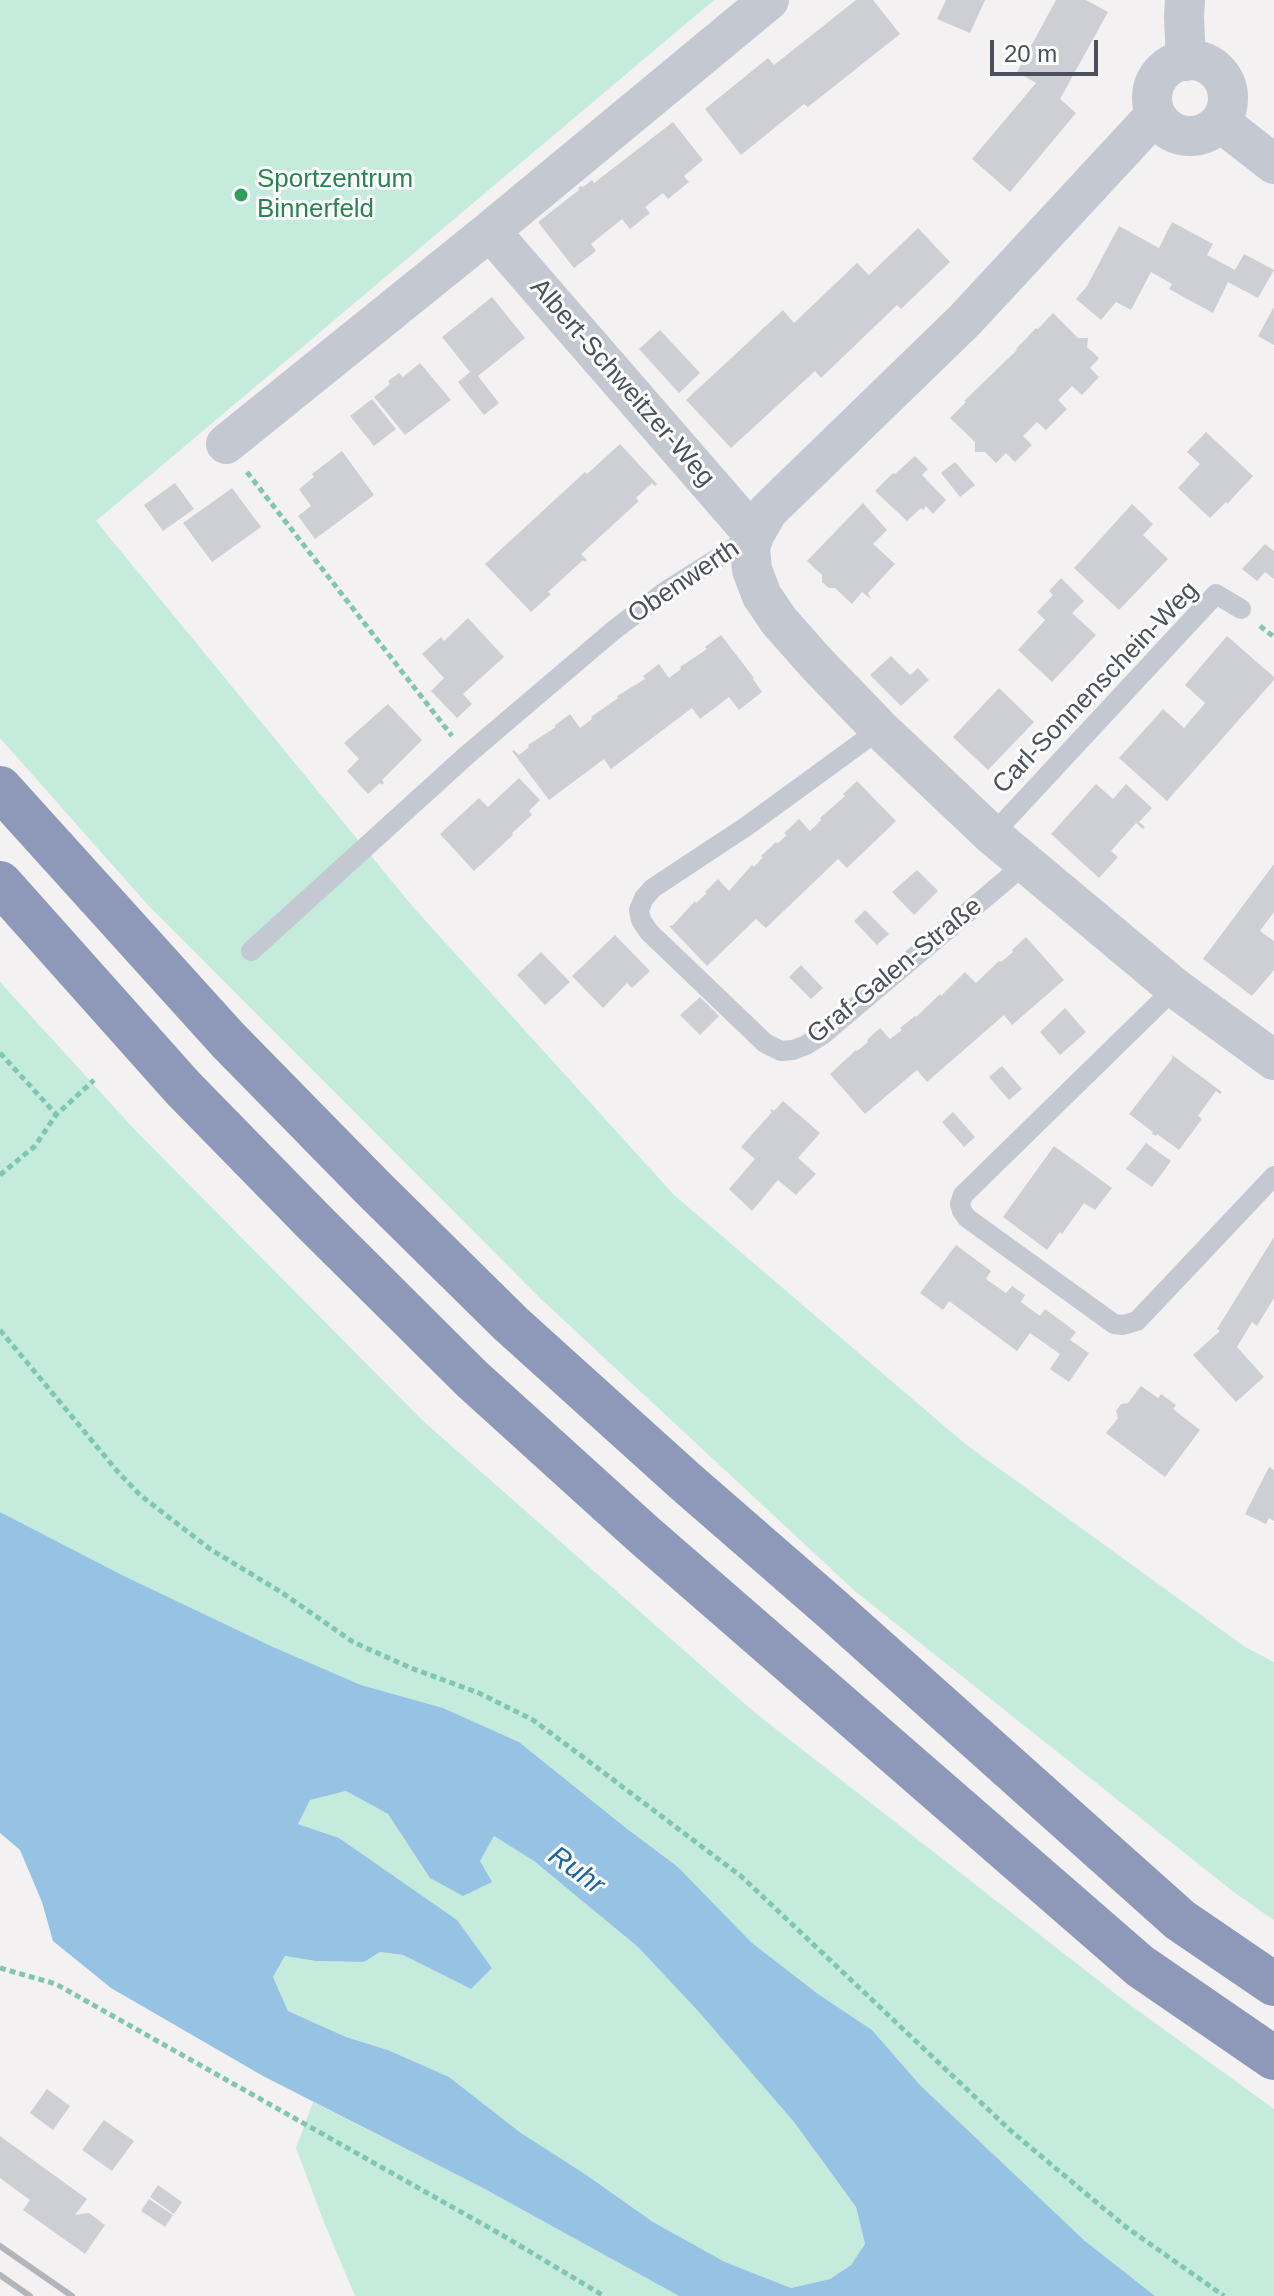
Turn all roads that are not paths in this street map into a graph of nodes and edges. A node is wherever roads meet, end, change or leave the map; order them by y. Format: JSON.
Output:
{"nodes":[{"id":1,"x":769,"y":0,"type":"edge"},
{"id":2,"x":1185,"y":0,"type":"edge"},
{"id":3,"x":1186,"y":61,"type":"junction"},
{"id":4,"x":1155,"y":115,"type":"junction"},
{"id":5,"x":1220,"y":122,"type":"junction"},
{"id":6,"x":1274,"y":164,"type":"edge"},
{"id":7,"x":490,"y":231,"type":"junction"},
{"id":8,"x":226,"y":444,"type":"road end"},
{"id":9,"x":754,"y":535,"type":"junction"},
{"id":10,"x":1241,"y":609,"type":"dead end"},
{"id":11,"x":880,"y":729,"type":"junction"},
{"id":12,"x":0,"y":788,"type":"edge"},
{"id":13,"x":992,"y":835,"type":"junction"},
{"id":14,"x":1025,"y":864,"type":"junction"},
{"id":15,"x":0,"y":883,"type":"edge"},
{"id":16,"x":251,"y":951,"type":"dead end"},
{"id":17,"x":1175,"y":988,"type":"junction"},
{"id":18,"x":1274,"y":1060,"type":"edge"},
{"id":19,"x":1274,"y":1176,"type":"edge"},
{"id":20,"x":1274,"y":1984,"type":"edge"},
{"id":21,"x":1274,"y":2058,"type":"edge"}],
"edges":[{"from":1,"to":7,"type":"street"},
{"from":2,"to":3,"type":"street"},
{"from":3,"to":4,"type":"street"},
{"from":3,"to":5,"type":"street"},
{"from":4,"to":5,"type":"street"},
{"from":4,"to":9,"type":"street","name":"Obenwerth"},
{"from":5,"to":6,"type":"street"},
{"from":7,"to":8,"type":"street"},
{"from":7,"to":9,"type":"street","name":"Albert-Schweitzer-Weg"},
{"from":9,"to":11,"type":"street"},
{"from":9,"to":16,"type":"lane","name":"Obenwerth"},
{"from":10,"to":13,"type":"lane","name":"Carl-Sonnenschein-Weg"},
{"from":11,"to":13,"type":"street"},
{"from":11,"to":14,"type":"lane","name":"Graf-Galen-Straße"},
{"from":12,"to":20,"type":"highway"},
{"from":13,"to":14,"type":"street"},
{"from":14,"to":17,"type":"street"},
{"from":15,"to":21,"type":"highway"},
{"from":17,"to":18,"type":"street"},
{"from":17,"to":19,"type":"lane"}]}
